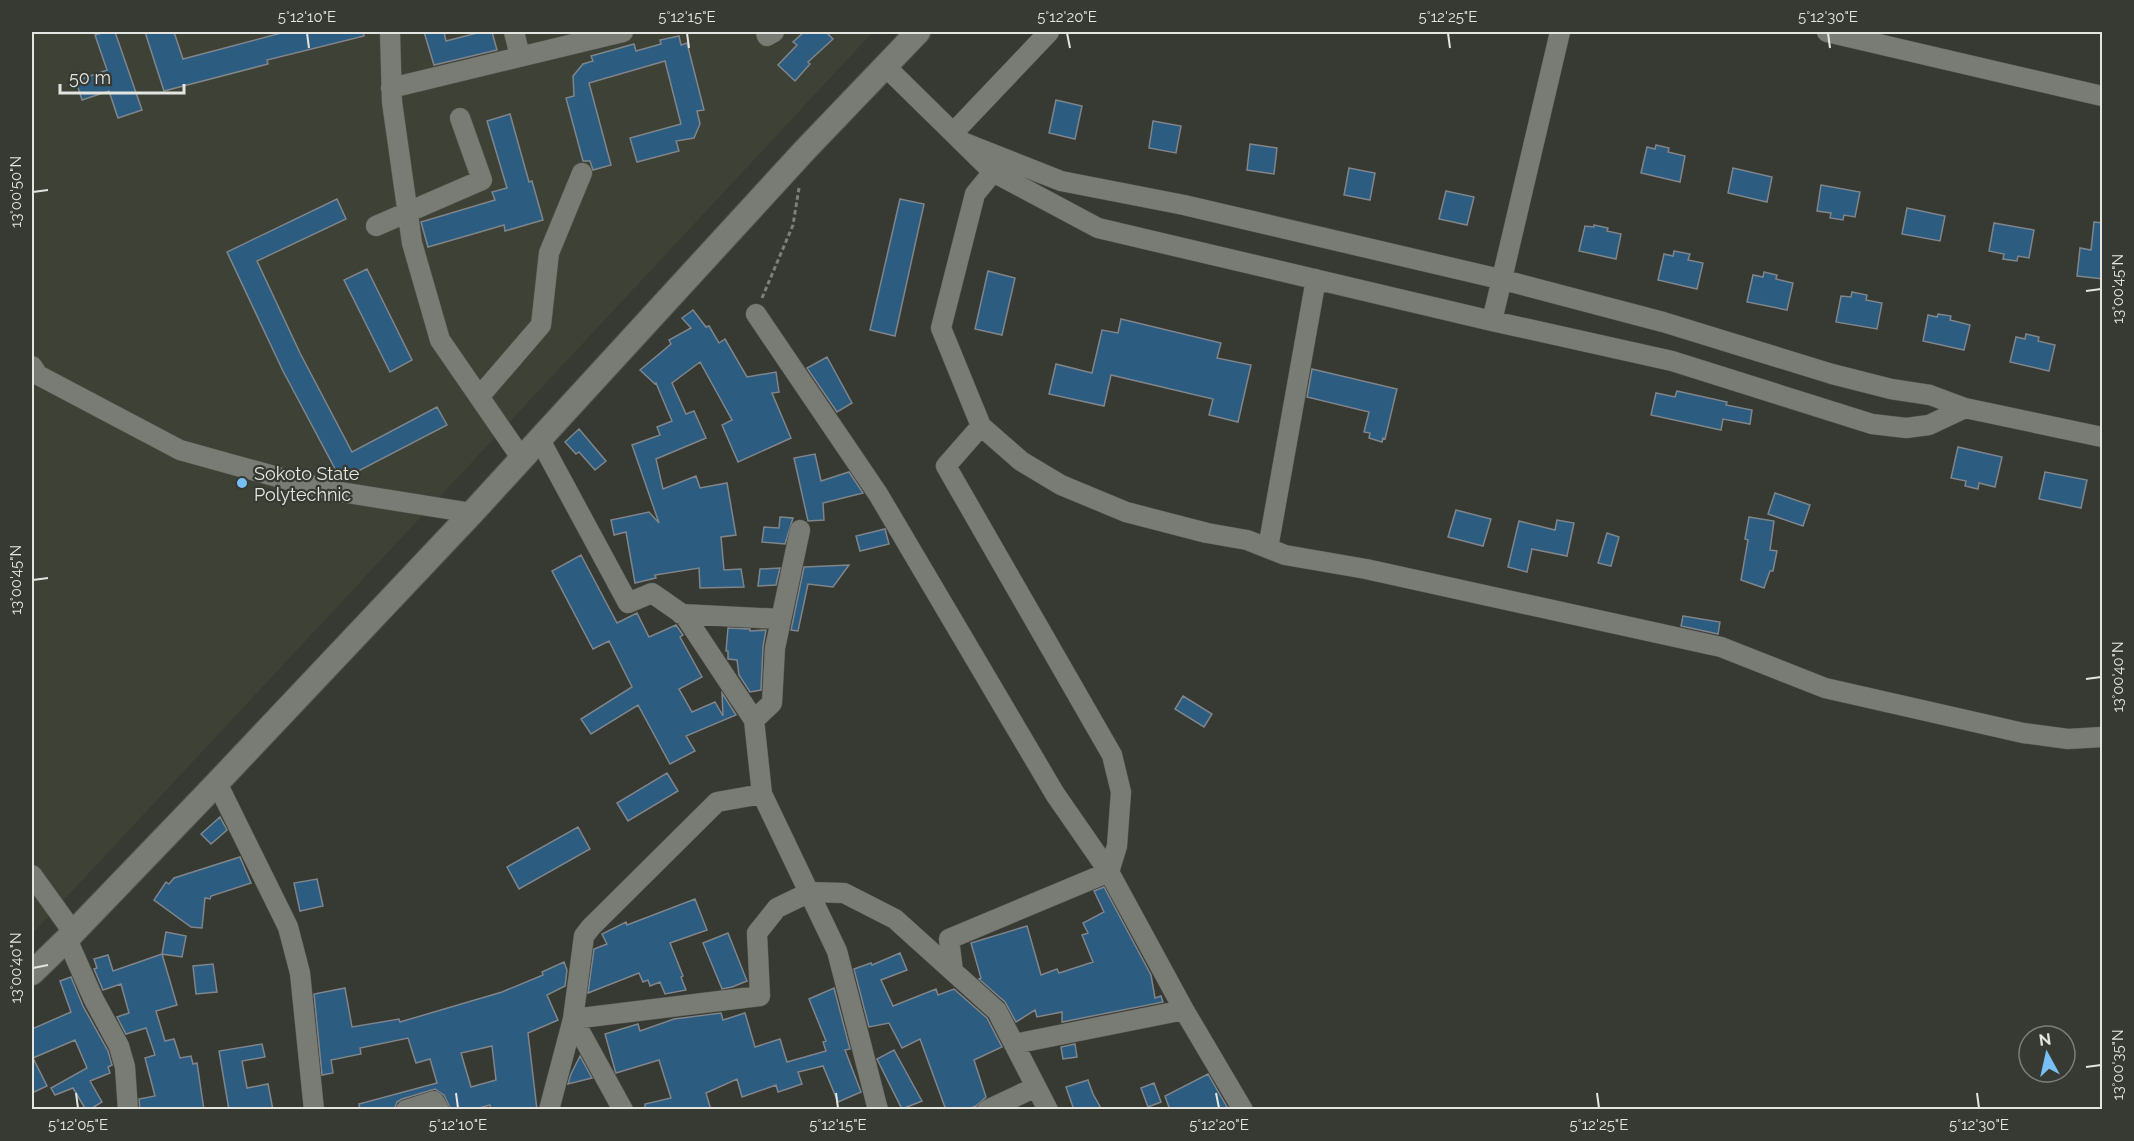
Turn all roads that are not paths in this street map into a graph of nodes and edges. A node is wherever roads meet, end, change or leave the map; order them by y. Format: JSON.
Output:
{"nodes":[{"id":1,"x":390,"y":32,"type":"edge"},
{"id":2,"x":514,"y":32,"type":"edge"},
{"id":3,"x":623,"y":32,"type":"edge"},
{"id":4,"x":766,"y":32,"type":"edge"},
{"id":5,"x":774,"y":32,"type":"edge"},
{"id":6,"x":918,"y":32,"type":"edge"},
{"id":7,"x":1049,"y":32,"type":"edge"},
{"id":8,"x":1560,"y":32,"type":"edge"},
{"id":9,"x":1827,"y":32,"type":"edge"},
{"id":10,"x":520,"y":57,"type":"junction"},
{"id":11,"x":885,"y":66,"type":"junction"},
{"id":12,"x":392,"y":88,"type":"junction"},
{"id":13,"x":2103,"y":96,"type":"edge"},
{"id":14,"x":460,"y":118,"type":"dead end"},
{"id":15,"x":960,"y":138,"type":"junction"},
{"id":16,"x":993,"y":172,"type":"junction"},
{"id":17,"x":582,"y":173,"type":"dead end"},
{"id":18,"x":408,"y":212,"type":"junction"},
{"id":19,"x":376,"y":226,"type":"dead end"},
{"id":20,"x":1317,"y":279,"type":"junction"},
{"id":21,"x":1503,"y":280,"type":"junction"},
{"id":22,"x":756,"y":314,"type":"road end"},
{"id":23,"x":1492,"y":321,"type":"junction"},
{"id":24,"x":32,"y":366,"type":"edge"},
{"id":25,"x":479,"y":397,"type":"junction"},
{"id":26,"x":1965,"y":408,"type":"junction"},
{"id":27,"x":981,"y":426,"type":"junction"},
{"id":28,"x":2103,"y":437,"type":"edge"},
{"id":29,"x":540,"y":440,"type":"junction"},
{"id":30,"x":522,"y":459,"type":"junction"},
{"id":31,"x":472,"y":513,"type":"junction"},
{"id":32,"x":800,"y":530,"type":"dead end"},
{"id":33,"x":1268,"y":548,"type":"junction"},
{"id":34,"x":681,"y":614,"type":"junction"},
{"id":35,"x":781,"y":619,"type":"junction"},
{"id":36,"x":753,"y":720,"type":"junction"},
{"id":37,"x":2103,"y":737,"type":"edge"},
{"id":38,"x":217,"y":783,"type":"junction"},
{"id":39,"x":762,"y":794,"type":"junction"},
{"id":40,"x":1109,"y":872,"type":"junction"},
{"id":41,"x":32,"y":875,"type":"edge"},
{"id":42,"x":810,"y":892,"type":"junction"},
{"id":43,"x":70,"y":935,"type":"junction"},
{"id":44,"x":953,"y":971,"type":"junction"},
{"id":45,"x":32,"y":973,"type":"edge"},
{"id":46,"x":1184,"y":1010,"type":"junction"},
{"id":47,"x":573,"y":1019,"type":"junction"},
{"id":48,"x":1014,"y":1044,"type":"junction"},
{"id":49,"x":1036,"y":1087,"type":"junction"},
{"id":50,"x":128,"y":1110,"type":"edge"},
{"id":51,"x":314,"y":1110,"type":"edge"},
{"id":52,"x":406,"y":1110,"type":"edge"},
{"id":53,"x":439,"y":1110,"type":"edge"},
{"id":54,"x":549,"y":1110,"type":"edge"},
{"id":55,"x":623,"y":1110,"type":"edge"},
{"id":56,"x":878,"y":1110,"type":"edge"},
{"id":57,"x":987,"y":1110,"type":"edge"},
{"id":58,"x":1048,"y":1110,"type":"edge"},
{"id":59,"x":1243,"y":1110,"type":"edge"}],
"edges":[{"from":1,"to":12,"type":"street"},
{"from":2,"to":10,"type":"street"},
{"from":3,"to":10,"type":"street"},
{"from":4,"to":5,"type":"street"},
{"from":6,"to":11,"type":"street"},
{"from":7,"to":15,"type":"street"},
{"from":8,"to":21,"type":"street"},
{"from":9,"to":13,"type":"street"},
{"from":10,"to":12,"type":"street"},
{"from":11,"to":15,"type":"street"},
{"from":11,"to":29,"type":"street"},
{"from":12,"to":18,"type":"street"},
{"from":14,"to":18,"type":"street"},
{"from":15,"to":16,"type":"street"},
{"from":15,"to":21,"type":"street"},
{"from":16,"to":20,"type":"street"},
{"from":16,"to":27,"type":"street"},
{"from":17,"to":25,"type":"street"},
{"from":18,"to":19,"type":"street"},
{"from":18,"to":25,"type":"street"},
{"from":20,"to":23,"type":"street"},
{"from":20,"to":33,"type":"street"},
{"from":21,"to":23,"type":"street"},
{"from":21,"to":26,"type":"street"},
{"from":22,"to":40,"type":"street"},
{"from":23,"to":26,"type":"street"},
{"from":24,"to":31,"type":"street"},
{"from":25,"to":30,"type":"street"},
{"from":26,"to":28,"type":"street"},
{"from":27,"to":33,"type":"street"},
{"from":27,"to":40,"type":"street"},
{"from":29,"to":30,"type":"street"},
{"from":29,"to":34,"type":"street"},
{"from":30,"to":31,"type":"street"},
{"from":31,"to":38,"type":"street"},
{"from":32,"to":35,"type":"street"},
{"from":33,"to":37,"type":"street"},
{"from":34,"to":35,"type":"street"},
{"from":34,"to":36,"type":"street"},
{"from":35,"to":36,"type":"street"},
{"from":36,"to":39,"type":"street"},
{"from":38,"to":43,"type":"street"},
{"from":38,"to":51,"type":"street"},
{"from":39,"to":42,"type":"street"},
{"from":39,"to":47,"type":"street"},
{"from":40,"to":44,"type":"street"},
{"from":40,"to":46,"type":"street"},
{"from":41,"to":43,"type":"street"},
{"from":42,"to":44,"type":"street"},
{"from":42,"to":47,"type":"street"},
{"from":42,"to":56,"type":"street"},
{"from":43,"to":45,"type":"street"},
{"from":43,"to":50,"type":"street"},
{"from":44,"to":48,"type":"street"},
{"from":46,"to":48,"type":"street"},
{"from":46,"to":59,"type":"street"},
{"from":47,"to":54,"type":"street"},
{"from":47,"to":55,"type":"street"},
{"from":48,"to":49,"type":"street"},
{"from":49,"to":57,"type":"street"},
{"from":49,"to":58,"type":"street"},
{"from":52,"to":53,"type":"street"}]}
